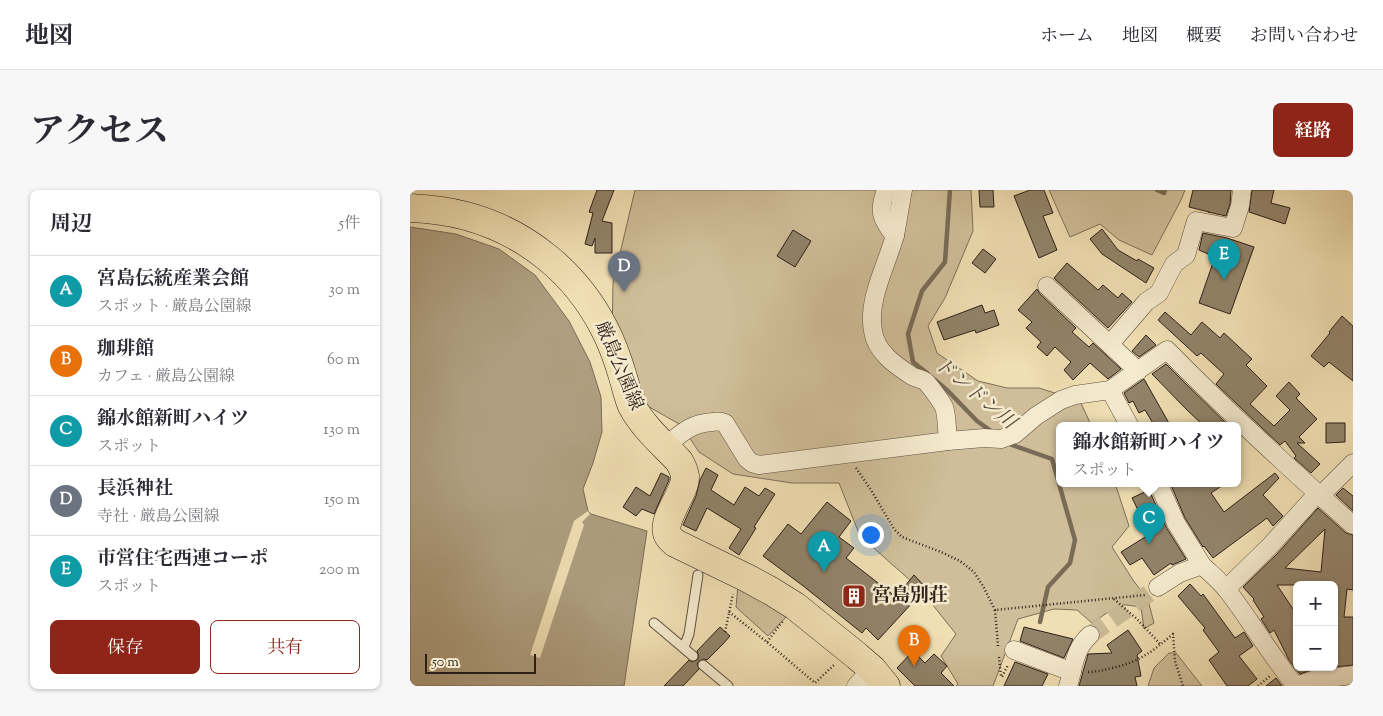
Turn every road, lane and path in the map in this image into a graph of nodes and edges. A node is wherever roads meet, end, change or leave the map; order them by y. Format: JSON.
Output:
{"nodes":[{"id":1,"x":886,"y":190,"type":"edge"},
{"id":2,"x":903,"y":190,"type":"edge"},
{"id":3,"x":1242,"y":190,"type":"edge"},
{"id":4,"x":410,"y":208,"type":"edge"},
{"id":5,"x":895,"y":236,"type":"junction"},
{"id":6,"x":1047,"y":286,"type":"dead end"},
{"id":7,"x":1110,"y":344,"type":"junction"},
{"id":8,"x":1138,"y":371,"type":"junction"},
{"id":9,"x":1110,"y":390,"type":"junction"},
{"id":10,"x":1127,"y":422,"type":"edge"},
{"id":11,"x":1241,"y":422,"type":"edge"},
{"id":12,"x":1241,"y":422,"type":"edge"},
{"id":13,"x":948,"y":441,"type":"junction"},
{"id":14,"x":665,"y":446,"type":"junction"},
{"id":15,"x":846,"y":453,"type":"junction"},
{"id":16,"x":1353,"y":463,"type":"edge"},
{"id":17,"x":1160,"y":487,"type":"edge"},
{"id":18,"x":1319,"y":495,"type":"junction"},
{"id":19,"x":1353,"y":526,"type":"edge"},
{"id":20,"x":1202,"y":565,"type":"junction"},
{"id":21,"x":698,"y":575,"type":"dead end"},
{"id":22,"x":1158,"y":587,"type":"tunnel mouth"},
{"id":23,"x":1226,"y":589,"type":"junction"},
{"id":24,"x":733,"y":594,"type":"dead end"},
{"id":25,"x":995,"y":610,"type":"junction"},
{"id":26,"x":729,"y":612,"type":"junction"},
{"id":27,"x":788,"y":616,"type":"dead end"},
{"id":28,"x":996,"y":619,"type":"dead end"},
{"id":29,"x":654,"y":623,"type":"dead end"},
{"id":30,"x":725,"y":632,"type":"dead end"},
{"id":31,"x":1090,"y":635,"type":"tunnel mouth"},
{"id":32,"x":767,"y":642,"type":"junction"},
{"id":33,"x":1161,"y":644,"type":"junction"},
{"id":34,"x":684,"y":648,"type":"junction"},
{"id":35,"x":1014,"y":650,"type":"dead end"},
{"id":36,"x":693,"y":656,"type":"dead end"},
{"id":37,"x":839,"y":660,"type":"dead end"},
{"id":38,"x":703,"y":665,"type":"dead end"},
{"id":39,"x":1353,"y":676,"type":"edge"},
{"id":40,"x":1070,"y":679,"type":"edge"},
{"id":41,"x":871,"y":680,"type":"edge"},
{"id":42,"x":728,"y":686,"type":"edge"},
{"id":43,"x":1183,"y":686,"type":"edge"},
{"id":44,"x":1296,"y":686,"type":"edge"}],
"edges":[{"from":1,"to":5,"type":"street"},
{"from":2,"to":5,"type":"street"},
{"from":3,"to":7,"type":"street"},
{"from":4,"to":14,"type":"main road","name":"厳島公園線"},
{"from":5,"to":13,"type":"street"},
{"from":6,"to":7,"type":"street"},
{"from":7,"to":8,"type":"street"},
{"from":8,"to":9,"type":"street"},
{"from":8,"to":12,"type":"street"},
{"from":9,"to":10,"type":"street"},
{"from":9,"to":13,"type":"street"},
{"from":11,"to":18,"type":"street"},
{"from":13,"to":15,"type":"street"},
{"from":14,"to":15,"type":"street"},
{"from":14,"to":41,"type":"main road","name":"厳島公園線"},
{"from":15,"to":25,"type":"path"},
{"from":16,"to":18,"type":"street"},
{"from":17,"to":20,"type":"street"},
{"from":18,"to":19,"type":"street"},
{"from":18,"to":23,"type":"street"},
{"from":20,"to":22,"type":"street"},
{"from":20,"to":23,"type":"street"},
{"from":21,"to":34,"type":"lane"},
{"from":23,"to":44,"type":"street"},
{"from":24,"to":26,"type":"path"},
{"from":25,"to":28,"type":"path"},
{"from":25,"to":33,"type":"path"},
{"from":26,"to":30,"type":"path"},
{"from":26,"to":32,"type":"path"},
{"from":27,"to":32,"type":"path"},
{"from":29,"to":34,"type":"lane"},
{"from":31,"to":40,"type":"street"},
{"from":32,"to":37,"type":"path"},
{"from":33,"to":40,"type":"path"},
{"from":33,"to":43,"type":"path"},
{"from":34,"to":36,"type":"lane"},
{"from":35,"to":40,"type":"street"},
{"from":38,"to":42,"type":"lane"},
{"from":39,"to":44,"type":"street"}]}
